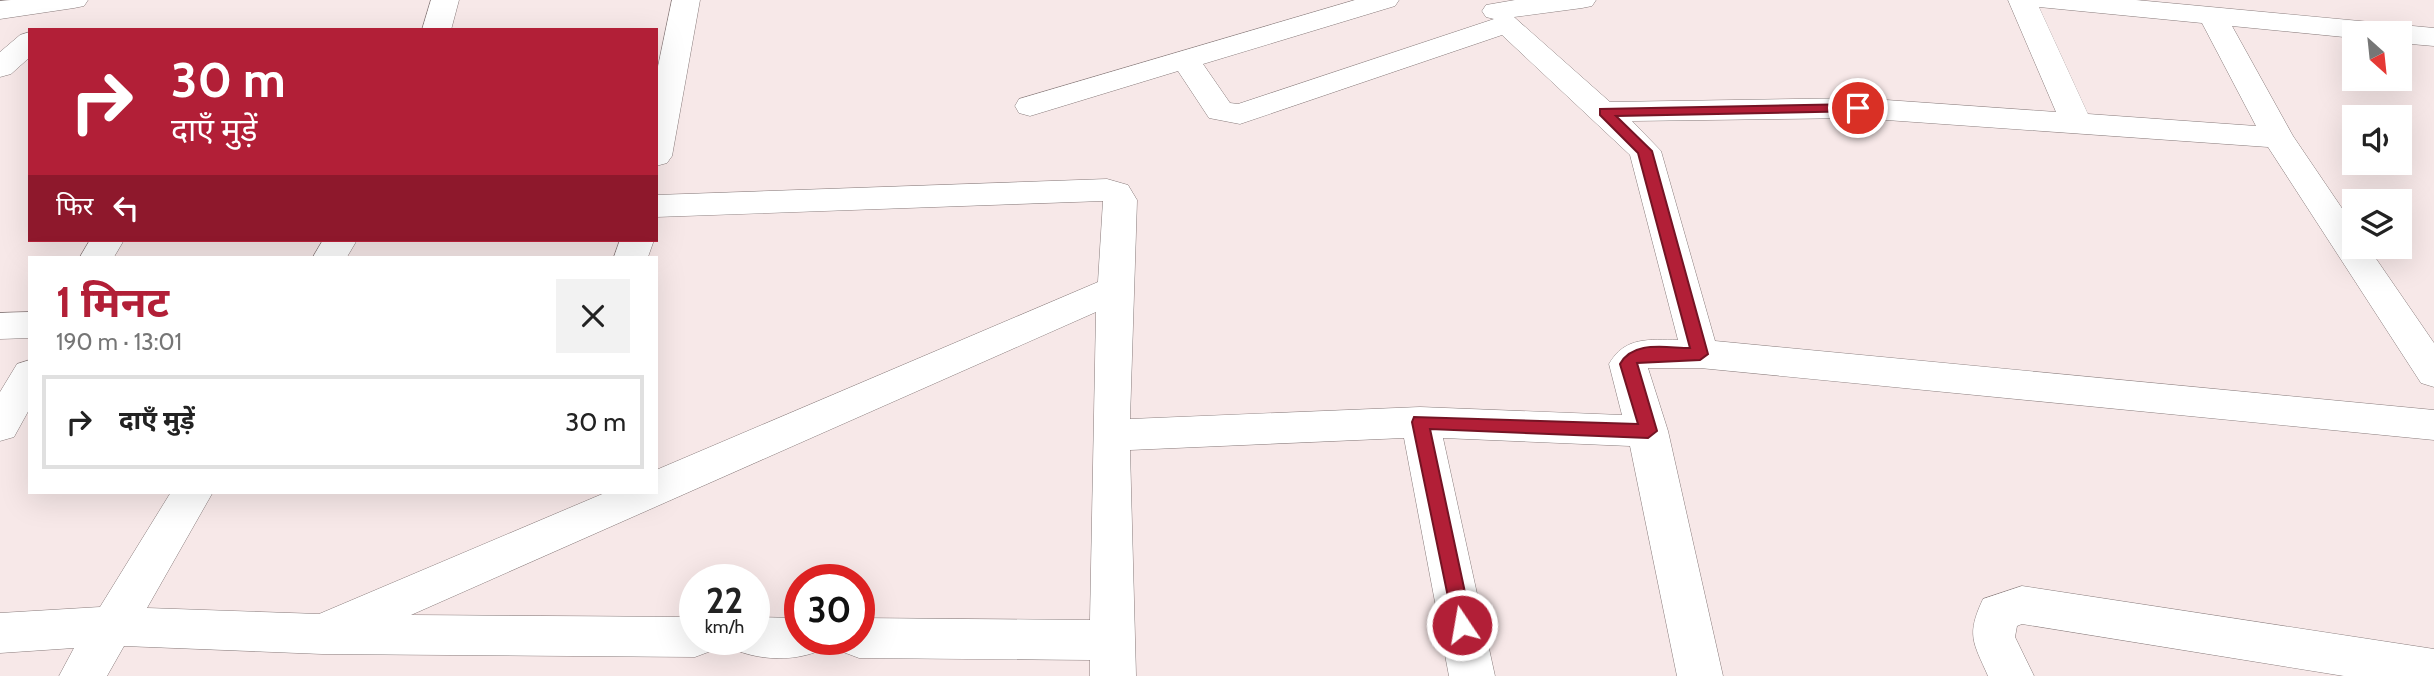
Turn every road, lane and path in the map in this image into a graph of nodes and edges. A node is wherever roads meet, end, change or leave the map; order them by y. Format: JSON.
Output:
{"nodes":[{"id":1,"x":74,"y":0,"type":"edge"},
{"id":2,"x":445,"y":0,"type":"edge"},
{"id":3,"x":686,"y":0,"type":"edge"},
{"id":4,"x":1385,"y":0,"type":"edge"},
{"id":5,"x":1582,"y":0,"type":"edge"},
{"id":6,"x":2022,"y":0,"type":"edge"},
{"id":7,"x":2046,"y":0,"type":"edge"},
{"id":8,"x":0,"y":10,"type":"edge"},
{"id":9,"x":1497,"y":12,"type":"edge"},
{"id":10,"x":2211,"y":16,"type":"junction"},
{"id":11,"x":44,"y":28,"type":"edge"},
{"id":12,"x":436,"y":28,"type":"edge"},
{"id":13,"x":2342,"y":29,"type":"edge"},
{"id":14,"x":2412,"y":35,"type":"edge"},
{"id":15,"x":2434,"y":37,"type":"edge"},
{"id":16,"x":28,"y":43,"type":"edge"},
{"id":17,"x":1186,"y":61,"type":"junction"},
{"id":18,"x":0,"y":68,"type":"edge"},
{"id":19,"x":1030,"y":106,"type":"dead end"},
{"id":20,"x":1604,"y":112,"type":"junction"},
{"id":21,"x":2076,"y":122,"type":"junction"},
{"id":22,"x":2278,"y":138,"type":"junction"},
{"id":23,"x":658,"y":146,"type":"edge"},
{"id":24,"x":658,"y":206,"type":"edge"},
{"id":25,"x":1114,"y":289,"type":"junction"},
{"id":26,"x":28,"y":325,"type":"edge"},
{"id":27,"x":0,"y":326,"type":"edge"},
{"id":28,"x":1700,"y":354,"type":"junction"},
{"id":29,"x":2434,"y":373,"type":"edge"},
{"id":30,"x":28,"y":377,"type":"edge"},
{"id":31,"x":1420,"y":422,"type":"junction"},
{"id":32,"x":2434,"y":425,"type":"edge"},
{"id":33,"x":0,"y":426,"type":"edge"},
{"id":34,"x":1648,"y":431,"type":"junction"},
{"id":35,"x":1112,"y":435,"type":"junction"},
{"id":36,"x":658,"y":487,"type":"edge"},
{"id":37,"x":192,"y":494,"type":"edge"},
{"id":38,"x":643,"y":494,"type":"edge"},
{"id":39,"x":111,"y":626,"type":"junction"},
{"id":40,"x":0,"y":633,"type":"edge"},
{"id":41,"x":321,"y":634,"type":"junction"},
{"id":42,"x":679,"y":637,"type":"edge"},
{"id":43,"x":875,"y":639,"type":"edge"},
{"id":44,"x":1113,"y":658,"type":"edge"},
{"id":45,"x":2434,"y":670,"type":"edge"},
{"id":46,"x":82,"y":676,"type":"edge"},
{"id":47,"x":1472,"y":676,"type":"edge"},
{"id":48,"x":1700,"y":676,"type":"edge"},
{"id":49,"x":2011,"y":676,"type":"edge"}],
"edges":[{"from":1,"to":8,"type":"street"},
{"from":1,"to":11,"type":"street"},
{"from":2,"to":12,"type":"street"},
{"from":3,"to":23,"type":"street"},
{"from":4,"to":17,"type":"street"},
{"from":5,"to":9,"type":"street"},
{"from":6,"to":21,"type":"street"},
{"from":7,"to":10,"type":"street"},
{"from":9,"to":17,"type":"street"},
{"from":9,"to":20,"type":"street"},
{"from":10,"to":13,"type":"street"},
{"from":10,"to":22,"type":"street"},
{"from":14,"to":15,"type":"street"},
{"from":16,"to":18,"type":"street"},
{"from":17,"to":19,"type":"street"},
{"from":20,"to":21,"type":"street"},
{"from":20,"to":28,"type":"street"},
{"from":21,"to":22,"type":"street"},
{"from":22,"to":29,"type":"street"},
{"from":24,"to":25,"type":"street"},
{"from":25,"to":35,"type":"street"},
{"from":25,"to":36,"type":"street"},
{"from":26,"to":27,"type":"street"},
{"from":28,"to":32,"type":"street"},
{"from":28,"to":34,"type":"street"},
{"from":30,"to":33,"type":"street"},
{"from":31,"to":34,"type":"street"},
{"from":31,"to":35,"type":"street"},
{"from":31,"to":47,"type":"street"},
{"from":34,"to":48,"type":"street"},
{"from":35,"to":44,"type":"street"},
{"from":37,"to":39,"type":"street"},
{"from":38,"to":41,"type":"street"},
{"from":39,"to":40,"type":"street"},
{"from":39,"to":41,"type":"street"},
{"from":39,"to":46,"type":"street"},
{"from":41,"to":42,"type":"street"},
{"from":43,"to":44,"type":"street"},
{"from":45,"to":49,"type":"street"}]}
